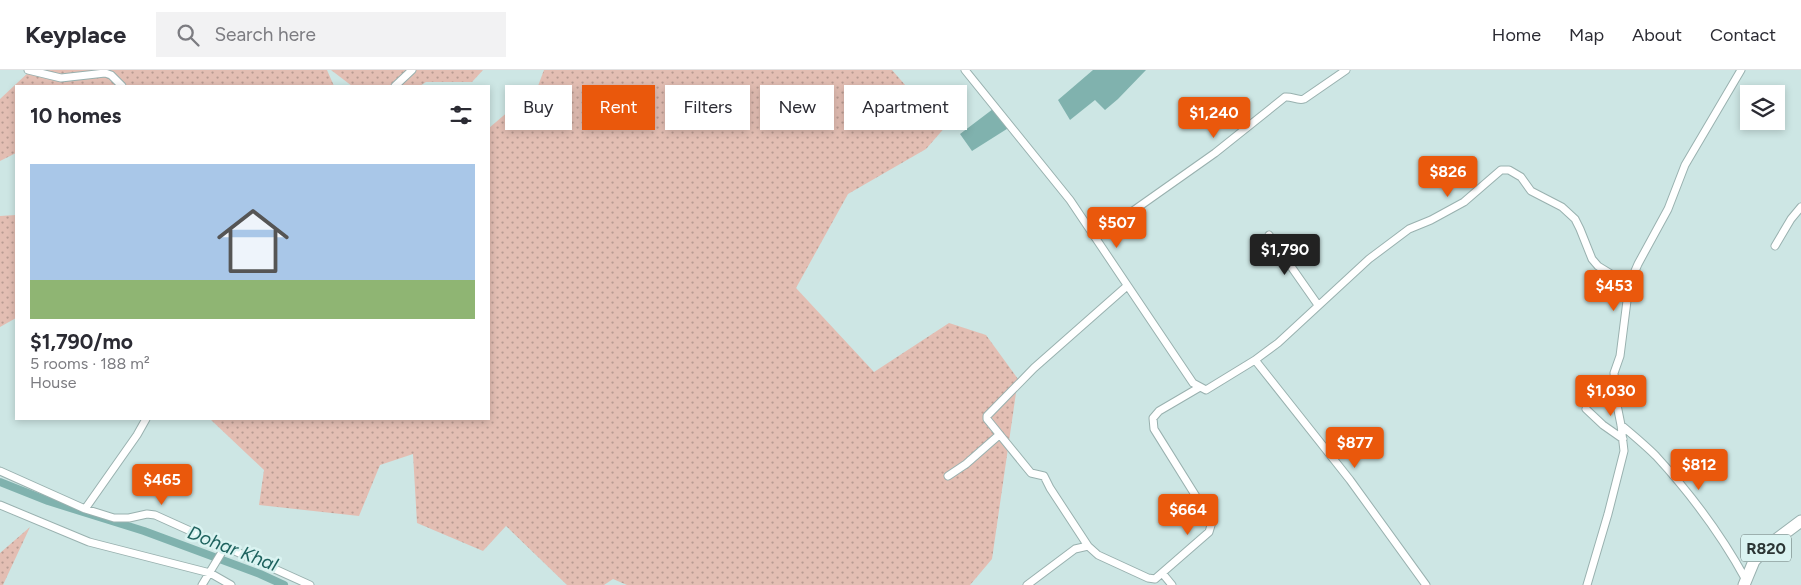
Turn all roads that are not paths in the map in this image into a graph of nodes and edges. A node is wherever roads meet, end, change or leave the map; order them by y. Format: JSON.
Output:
{"nodes":[{"id":1,"x":28,"y":70,"type":"edge"},
{"id":2,"x":412,"y":70,"type":"edge"},
{"id":3,"x":965,"y":70,"type":"edge"},
{"id":4,"x":1346,"y":70,"type":"edge"},
{"id":5,"x":1742,"y":70,"type":"edge"},
{"id":6,"x":121,"y":85,"type":"edge"},
{"id":7,"x":396,"y":85,"type":"edge"},
{"id":8,"x":1801,"y":207,"type":"edge"},
{"id":9,"x":1269,"y":235,"type":"dead end"},
{"id":10,"x":1096,"y":236,"type":"junction"},
{"id":11,"x":1775,"y":246,"type":"dead end"},
{"id":12,"x":1629,"y":285,"type":"junction"},
{"id":13,"x":1127,"y":286,"type":"junction"},
{"id":14,"x":1318,"y":305,"type":"junction"},
{"id":15,"x":1255,"y":360,"type":"junction"},
{"id":16,"x":1200,"y":387,"type":"junction"},
{"id":17,"x":1586,"y":409,"type":"dead end"},
{"id":18,"x":145,"y":420,"type":"edge"},
{"id":19,"x":1622,"y":425,"type":"junction"},
{"id":20,"x":999,"y":435,"type":"junction"},
{"id":21,"x":1623,"y":439,"type":"junction"},
{"id":22,"x":0,"y":471,"type":"edge"},
{"id":23,"x":948,"y":476,"type":"dead end"},
{"id":24,"x":0,"y":505,"type":"edge"},
{"id":25,"x":85,"y":509,"type":"junction"},
{"id":26,"x":1801,"y":521,"type":"edge"},
{"id":27,"x":1088,"y":546,"type":"junction"},
{"id":28,"x":225,"y":548,"type":"junction"},
{"id":29,"x":211,"y":571,"type":"junction"},
{"id":30,"x":1162,"y":574,"type":"junction"},
{"id":31,"x":1745,"y":583,"type":"edge"},
{"id":32,"x":202,"y":585,"type":"edge"},
{"id":33,"x":231,"y":585,"type":"edge"},
{"id":34,"x":310,"y":585,"type":"edge"},
{"id":35,"x":1028,"y":585,"type":"edge"},
{"id":36,"x":1172,"y":585,"type":"edge"},
{"id":37,"x":1426,"y":585,"type":"edge"},
{"id":38,"x":1587,"y":585,"type":"edge"}],
"edges":[{"from":1,"to":6,"type":"street"},
{"from":2,"to":7,"type":"street"},
{"from":3,"to":10,"type":"street"},
{"from":4,"to":10,"type":"street"},
{"from":5,"to":12,"type":"street"},
{"from":8,"to":11,"type":"street"},
{"from":9,"to":14,"type":"street"},
{"from":10,"to":13,"type":"street"},
{"from":12,"to":14,"type":"street"},
{"from":12,"to":19,"type":"street"},
{"from":13,"to":16,"type":"street"},
{"from":13,"to":20,"type":"street"},
{"from":14,"to":15,"type":"street"},
{"from":15,"to":16,"type":"street"},
{"from":15,"to":37,"type":"street"},
{"from":16,"to":30,"type":"street"},
{"from":17,"to":21,"type":"street"},
{"from":18,"to":25,"type":"street"},
{"from":19,"to":21,"type":"street"},
{"from":19,"to":31,"type":"street"},
{"from":20,"to":23,"type":"street"},
{"from":20,"to":27,"type":"street"},
{"from":21,"to":38,"type":"street"},
{"from":22,"to":25,"type":"street"},
{"from":24,"to":29,"type":"street"},
{"from":25,"to":28,"type":"street"},
{"from":26,"to":31,"type":"main road","number":"R820"},
{"from":27,"to":30,"type":"street"},
{"from":27,"to":35,"type":"street"},
{"from":28,"to":29,"type":"street"},
{"from":28,"to":34,"type":"street"},
{"from":29,"to":32,"type":"street"},
{"from":29,"to":33,"type":"street"},
{"from":30,"to":36,"type":"street"}]}
